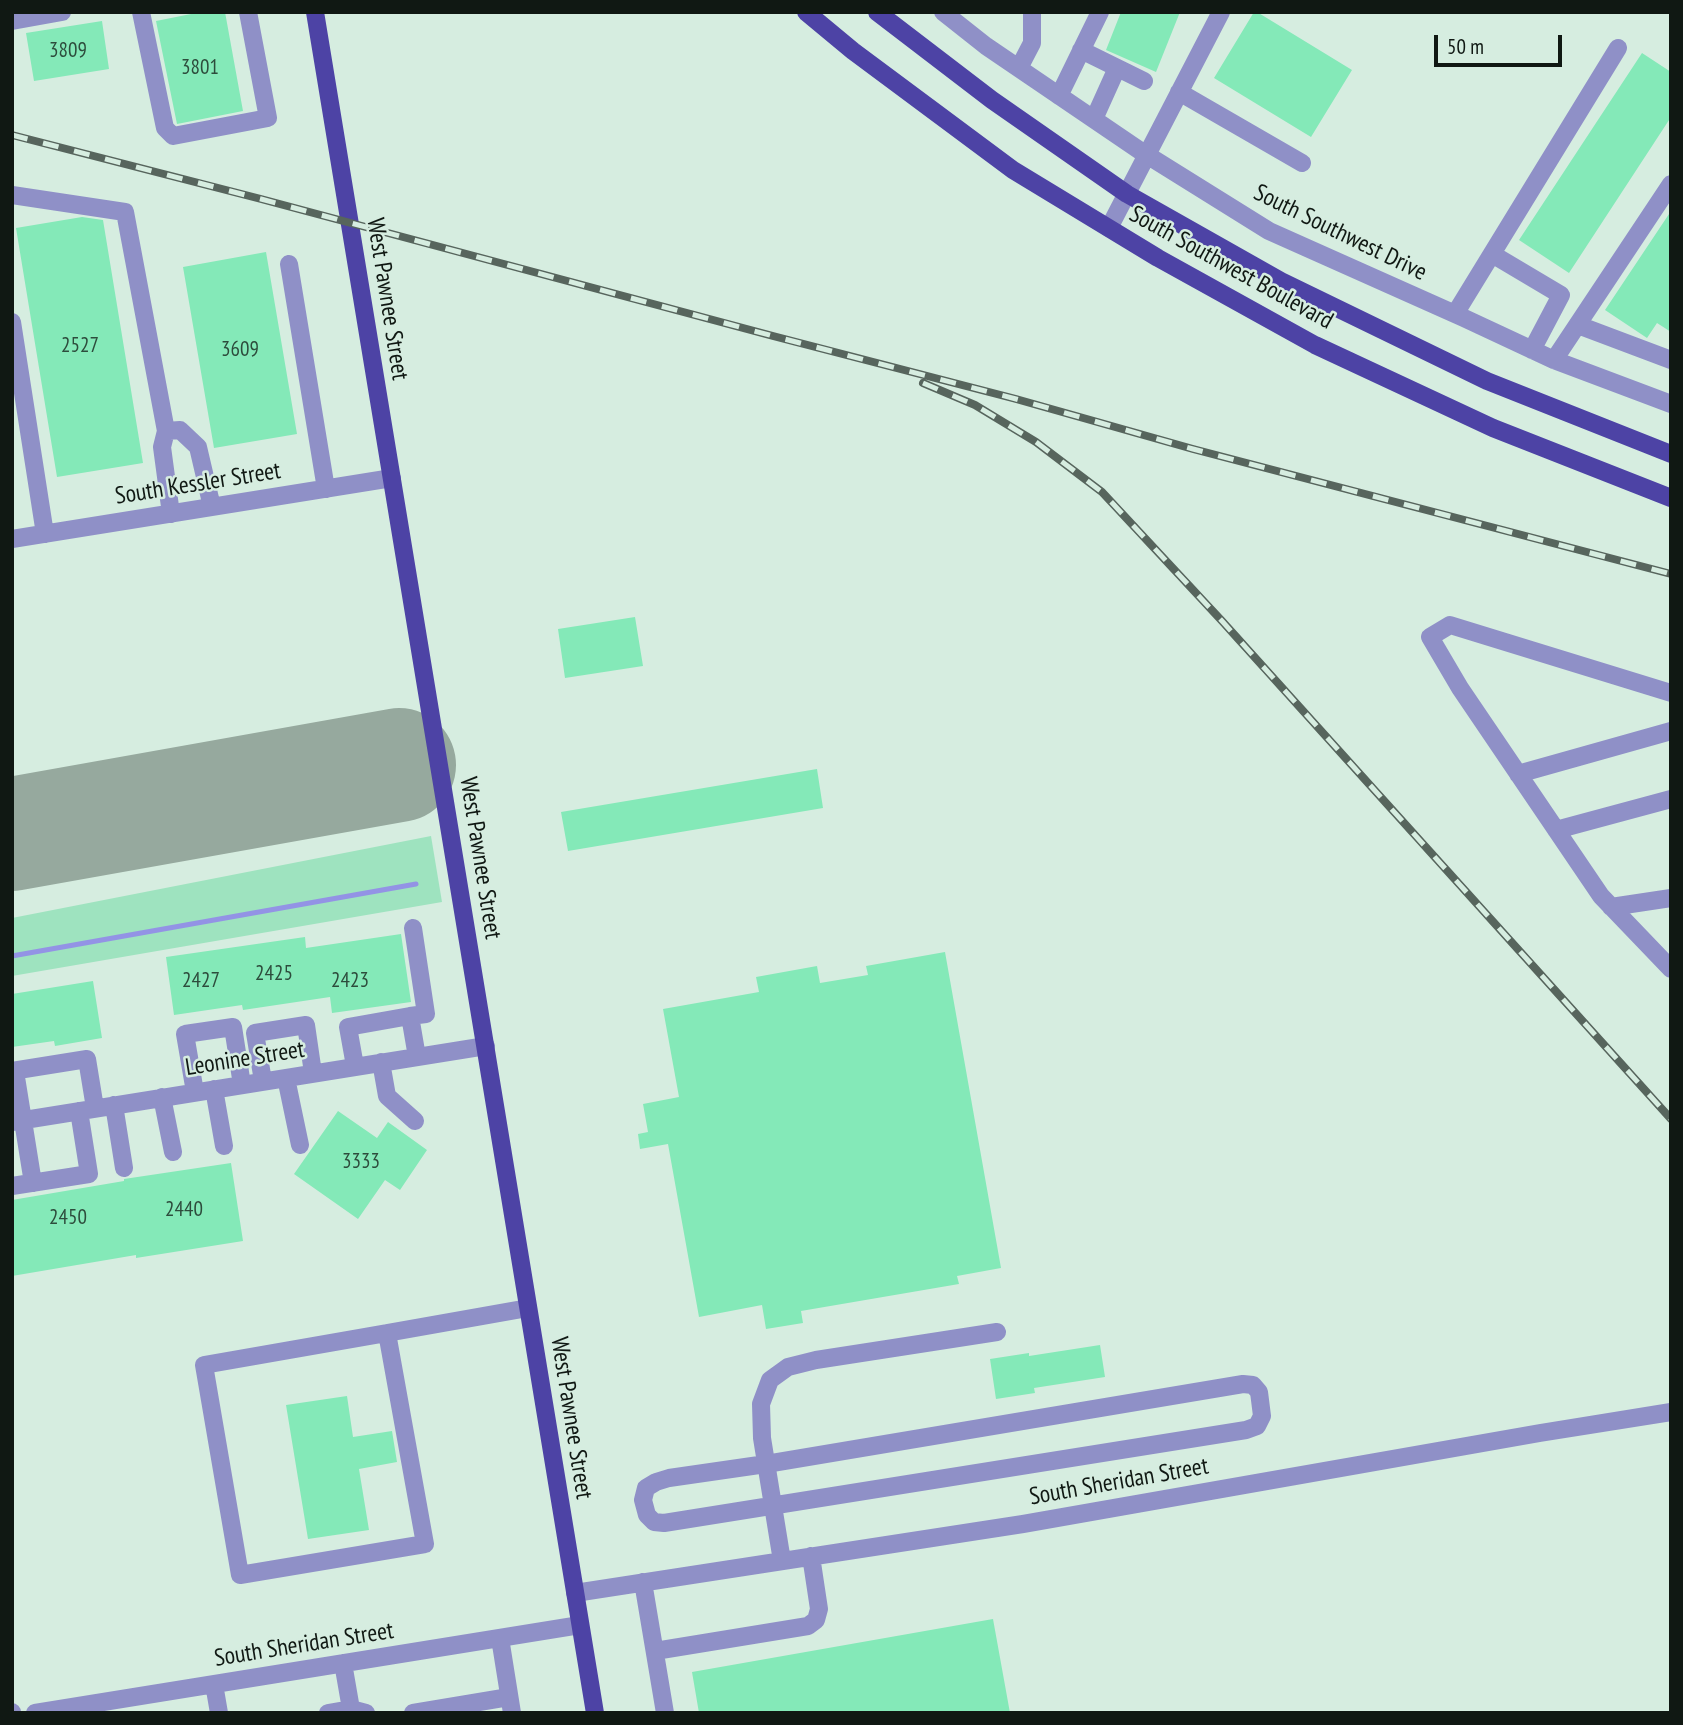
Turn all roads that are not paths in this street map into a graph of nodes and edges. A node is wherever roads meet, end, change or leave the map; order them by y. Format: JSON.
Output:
{"nodes":[{"id":1,"x":62,"y":12,"type":"edge"},
{"id":2,"x":141,"y":12,"type":"edge"},
{"id":3,"x":248,"y":12,"type":"edge"},
{"id":4,"x":315,"y":12,"type":"edge"},
{"id":5,"x":806,"y":12,"type":"edge"},
{"id":6,"x":877,"y":12,"type":"edge"},
{"id":7,"x":943,"y":12,"type":"edge"},
{"id":8,"x":1032,"y":12,"type":"edge"},
{"id":9,"x":1100,"y":12,"type":"edge"},
{"id":10,"x":1221,"y":12,"type":"edge"},
{"id":11,"x":12,"y":21,"type":"edge"},
{"id":12,"x":1618,"y":48,"type":"dead end"},
{"id":13,"x":1081,"y":50,"type":"junction"},
{"id":14,"x":1019,"y":68,"type":"junction"},
{"id":15,"x":1117,"y":68,"type":"junction"},
{"id":16,"x":1144,"y":81,"type":"dead end"},
{"id":17,"x":1179,"y":92,"type":"junction"},
{"id":18,"x":1059,"y":96,"type":"junction"},
{"id":19,"x":1094,"y":119,"type":"junction"},
{"id":20,"x":1147,"y":155,"type":"junction"},
{"id":21,"x":1302,"y":163,"type":"dead end"},
{"id":22,"x":1671,"y":184,"type":"edge"},
{"id":23,"x":1127,"y":194,"type":"junction"},
{"id":24,"x":12,"y":195,"type":"edge"},
{"id":25,"x":1109,"y":228,"type":"junction"},
{"id":26,"x":1492,"y":254,"type":"junction"},
{"id":27,"x":289,"y":264,"type":"dead end"},
{"id":28,"x":1455,"y":314,"type":"junction"},
{"id":29,"x":12,"y":322,"type":"edge"},
{"id":30,"x":1578,"y":325,"type":"junction"},
{"id":31,"x":1532,"y":350,"type":"junction"},
{"id":32,"x":1555,"y":360,"type":"junction"},
{"id":33,"x":1671,"y":360,"type":"edge"},
{"id":34,"x":1671,"y":404,"type":"edge"},
{"id":35,"x":166,"y":431,"type":"junction"},
{"id":36,"x":1671,"y":454,"type":"edge"},
{"id":37,"x":392,"y":478,"type":"junction"},
{"id":38,"x":326,"y":489,"type":"junction"},
{"id":39,"x":1671,"y":498,"type":"edge"},
{"id":40,"x":212,"y":507,"type":"junction"},
{"id":41,"x":171,"y":513,"type":"junction"},
{"id":42,"x":45,"y":534,"type":"junction"},
{"id":43,"x":12,"y":539,"type":"edge"},
{"id":44,"x":1671,"y":693,"type":"edge"},
{"id":45,"x":1671,"y":731,"type":"edge"},
{"id":46,"x":1518,"y":774,"type":"junction"},
{"id":47,"x":1671,"y":799,"type":"edge"},
{"id":48,"x":1556,"y":830,"type":"junction"},
{"id":49,"x":1671,"y":898,"type":"edge"},
{"id":50,"x":1611,"y":907,"type":"junction"},
{"id":51,"x":413,"y":928,"type":"dead end"},
{"id":52,"x":1671,"y":969,"type":"edge"},
{"id":53,"x":410,"y":1016,"type":"junction"},
{"id":54,"x":486,"y":1045,"type":"junction"},
{"id":55,"x":417,"y":1057,"type":"junction"},
{"id":56,"x":381,"y":1062,"type":"junction"},
{"id":57,"x":355,"y":1066,"type":"junction"},
{"id":58,"x":13,"y":1071,"type":"edge"},
{"id":59,"x":313,"y":1073,"type":"junction"},
{"id":60,"x":286,"y":1077,"type":"junction"},
{"id":61,"x":263,"y":1081,"type":"junction"},
{"id":62,"x":242,"y":1084,"type":"junction"},
{"id":63,"x":214,"y":1089,"type":"junction"},
{"id":64,"x":195,"y":1092,"type":"junction"},
{"id":65,"x":162,"y":1097,"type":"junction"},
{"id":66,"x":114,"y":1105,"type":"junction"},
{"id":67,"x":87,"y":1110,"type":"junction"},
{"id":68,"x":17,"y":1121,"type":"edge"},
{"id":69,"x":415,"y":1121,"type":"dead end"},
{"id":70,"x":300,"y":1145,"type":"dead end"},
{"id":71,"x":224,"y":1146,"type":"dead end"},
{"id":72,"x":173,"y":1152,"type":"dead end"},
{"id":73,"x":124,"y":1168,"type":"dead end"},
{"id":74,"x":33,"y":1182,"type":"junction"},
{"id":75,"x":12,"y":1186,"type":"edge"},
{"id":76,"x":528,"y":1308,"type":"junction"},
{"id":77,"x":997,"y":1332,"type":"dead end"},
{"id":78,"x":387,"y":1333,"type":"junction"},
{"id":79,"x":1671,"y":1412,"type":"edge"},
{"id":80,"x":766,"y":1464,"type":"junction"},
{"id":81,"x":773,"y":1506,"type":"junction"},
{"id":82,"x":811,"y":1556,"type":"junction"},
{"id":83,"x":782,"y":1561,"type":"junction"},
{"id":84,"x":643,"y":1582,"type":"junction"},
{"id":85,"x":575,"y":1593,"type":"junction"},
{"id":86,"x":580,"y":1625,"type":"junction"},
{"id":87,"x":500,"y":1638,"type":"junction"},
{"id":88,"x":654,"y":1651,"type":"junction"},
{"id":89,"x":343,"y":1663,"type":"junction"},
{"id":90,"x":214,"y":1684,"type":"junction"},
{"id":91,"x":135,"y":1705,"type":"edge"},
{"id":92,"x":511,"y":1705,"type":"edge"},
{"id":93,"x":80,"y":1709,"type":"edge"},
{"id":94,"x":358,"y":1711,"type":"edge"},
{"id":95,"x":35,"y":1713,"type":"edge"},
{"id":96,"x":219,"y":1713,"type":"edge"},
{"id":97,"x":328,"y":1713,"type":"edge"},
{"id":98,"x":413,"y":1713,"type":"edge"},
{"id":99,"x":595,"y":1713,"type":"edge"},
{"id":100,"x":665,"y":1713,"type":"edge"}],
"edges":[{"from":1,"to":11,"type":"street"},
{"from":2,"to":3,"type":"street"},
{"from":4,"to":37,"type":"main road","name":"West Pawnee Street"},
{"from":5,"to":25,"type":"main road","name":"South Southwest Boulevard"},
{"from":6,"to":23,"type":"main road","name":"South Southwest Boulevard"},
{"from":7,"to":14,"type":"street","name":"South Southwest Drive"},
{"from":8,"to":14,"type":"street"},
{"from":9,"to":13,"type":"street"},
{"from":10,"to":17,"type":"street"},
{"from":12,"to":26,"type":"street"},
{"from":13,"to":15,"type":"street"},
{"from":13,"to":18,"type":"street"},
{"from":14,"to":18,"type":"street","name":"South Southwest Drive"},
{"from":15,"to":16,"type":"street"},
{"from":15,"to":19,"type":"street"},
{"from":17,"to":20,"type":"street"},
{"from":17,"to":21,"type":"street"},
{"from":18,"to":19,"type":"street","name":"South Southwest Drive"},
{"from":19,"to":20,"type":"street","name":"South Southwest Drive"},
{"from":20,"to":23,"type":"street"},
{"from":20,"to":28,"type":"street","name":"South Southwest Drive"},
{"from":22,"to":30,"type":"street"},
{"from":23,"to":25,"type":"street"},
{"from":23,"to":36,"type":"main road","name":"South Southwest Boulevard"},
{"from":24,"to":35,"type":"street"},
{"from":25,"to":39,"type":"main road","name":"South Southwest Boulevard"},
{"from":26,"to":28,"type":"street"},
{"from":26,"to":31,"type":"street"},
{"from":27,"to":38,"type":"street"},
{"from":28,"to":31,"type":"street","name":"South Southwest Drive"},
{"from":29,"to":42,"type":"street"},
{"from":30,"to":32,"type":"street"},
{"from":30,"to":33,"type":"street"},
{"from":31,"to":32,"type":"street","name":"South Southwest Drive"},
{"from":32,"to":34,"type":"street","name":"South Southwest Drive"},
{"from":35,"to":40,"type":"street"},
{"from":35,"to":41,"type":"street"},
{"from":37,"to":38,"type":"street","name":"South Kessler Street"},
{"from":37,"to":54,"type":"main road","name":"West Pawnee Street"},
{"from":38,"to":40,"type":"street","name":"South Kessler Street"},
{"from":40,"to":41,"type":"street","name":"South Kessler Street"},
{"from":41,"to":42,"type":"street","name":"South Kessler Street"},
{"from":42,"to":43,"type":"street","name":"South Kessler Street"},
{"from":44,"to":46,"type":"street"},
{"from":45,"to":46,"type":"street"},
{"from":46,"to":48,"type":"street"},
{"from":47,"to":48,"type":"street"},
{"from":48,"to":50,"type":"street"},
{"from":49,"to":50,"type":"street"},
{"from":50,"to":52,"type":"street"},
{"from":51,"to":53,"type":"street"},
{"from":53,"to":55,"type":"street"},
{"from":53,"to":57,"type":"street"},
{"from":54,"to":55,"type":"street","name":"Leonine Street"},
{"from":54,"to":76,"type":"main road","name":"West Pawnee Street"},
{"from":55,"to":56,"type":"street","name":"Leonine Street"},
{"from":56,"to":57,"type":"street","name":"Leonine Street"},
{"from":56,"to":69,"type":"street"},
{"from":57,"to":59,"type":"street","name":"Leonine Street"},
{"from":58,"to":67,"type":"street"},
{"from":58,"to":68,"type":"street"},
{"from":59,"to":60,"type":"street","name":"Leonine Street"},
{"from":59,"to":61,"type":"street"},
{"from":60,"to":61,"type":"street","name":"Leonine Street"},
{"from":60,"to":70,"type":"street"},
{"from":61,"to":62,"type":"street","name":"Leonine Street"},
{"from":62,"to":63,"type":"street","name":"Leonine Street"},
{"from":62,"to":64,"type":"street"},
{"from":63,"to":64,"type":"street","name":"Leonine Street"},
{"from":63,"to":71,"type":"street"},
{"from":64,"to":65,"type":"street","name":"Leonine Street"},
{"from":65,"to":66,"type":"street","name":"Leonine Street"},
{"from":65,"to":72,"type":"street"},
{"from":66,"to":67,"type":"street","name":"Leonine Street"},
{"from":66,"to":73,"type":"street"},
{"from":67,"to":68,"type":"street","name":"Leonine Street"},
{"from":67,"to":74,"type":"street"},
{"from":68,"to":74,"type":"street"},
{"from":74,"to":75,"type":"street"},
{"from":76,"to":78,"type":"street"},
{"from":76,"to":85,"type":"main road","name":"West Pawnee Street"},
{"from":77,"to":80,"type":"street"},
{"from":78,"to":78,"type":"street"},
{"from":79,"to":82,"type":"street","name":"South Sheridan Street"},
{"from":80,"to":81,"type":"street"},
{"from":80,"to":81,"type":"street"},
{"from":80,"to":81,"type":"street"},
{"from":81,"to":83,"type":"street"},
{"from":82,"to":83,"type":"street","name":"South Sheridan Street"},
{"from":82,"to":88,"type":"street"},
{"from":83,"to":84,"type":"street","name":"South Sheridan Street"},
{"from":84,"to":85,"type":"street","name":"South Sheridan Street"},
{"from":84,"to":88,"type":"street"},
{"from":85,"to":86,"type":"main road","name":"West Pawnee Street"},
{"from":86,"to":87,"type":"street","name":"South Sheridan Street"},
{"from":86,"to":99,"type":"main road","name":"West Pawnee Street"},
{"from":87,"to":89,"type":"street","name":"South Sheridan Street"},
{"from":87,"to":92,"type":"street"},
{"from":88,"to":100,"type":"street"},
{"from":89,"to":90,"type":"street","name":"South Sheridan Street"},
{"from":89,"to":94,"type":"street"},
{"from":90,"to":91,"type":"street","name":"South Sheridan Street"},
{"from":90,"to":96,"type":"street"},
{"from":91,"to":93,"type":"street","name":"South Sheridan Street"},
{"from":92,"to":98,"type":"street"},
{"from":93,"to":95,"type":"street","name":"South Sheridan Street"},
{"from":94,"to":97,"type":"street"}]}
